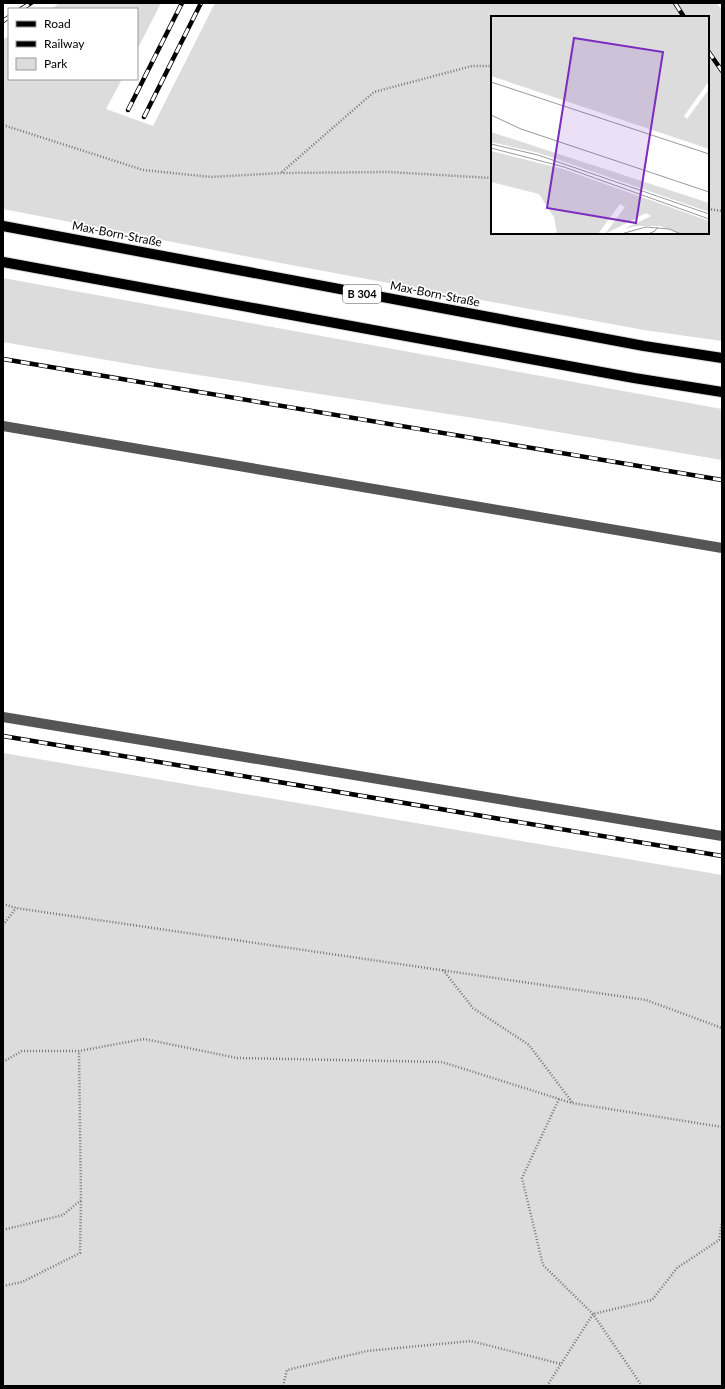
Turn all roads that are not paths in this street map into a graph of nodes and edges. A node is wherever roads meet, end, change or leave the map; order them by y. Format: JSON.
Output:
{"nodes":[{"id":1,"x":3,"y":226,"type":"edge"},
{"id":2,"x":3,"y":262,"type":"edge"},
{"id":3,"x":722,"y":358,"type":"edge"},
{"id":4,"x":722,"y":392,"type":"edge"},
{"id":5,"x":3,"y":426,"type":"edge"},
{"id":6,"x":722,"y":548,"type":"edge"},
{"id":7,"x":3,"y":717,"type":"edge"},
{"id":8,"x":722,"y":836,"type":"edge"}],
"edges":[{"from":1,"to":3,"type":"main road","name":"Max-Born-Straße","number":"B 304"},
{"from":2,"to":4,"type":"main road"},
{"from":5,"to":6,"type":"lane"},
{"from":7,"to":8,"type":"lane"}]}
